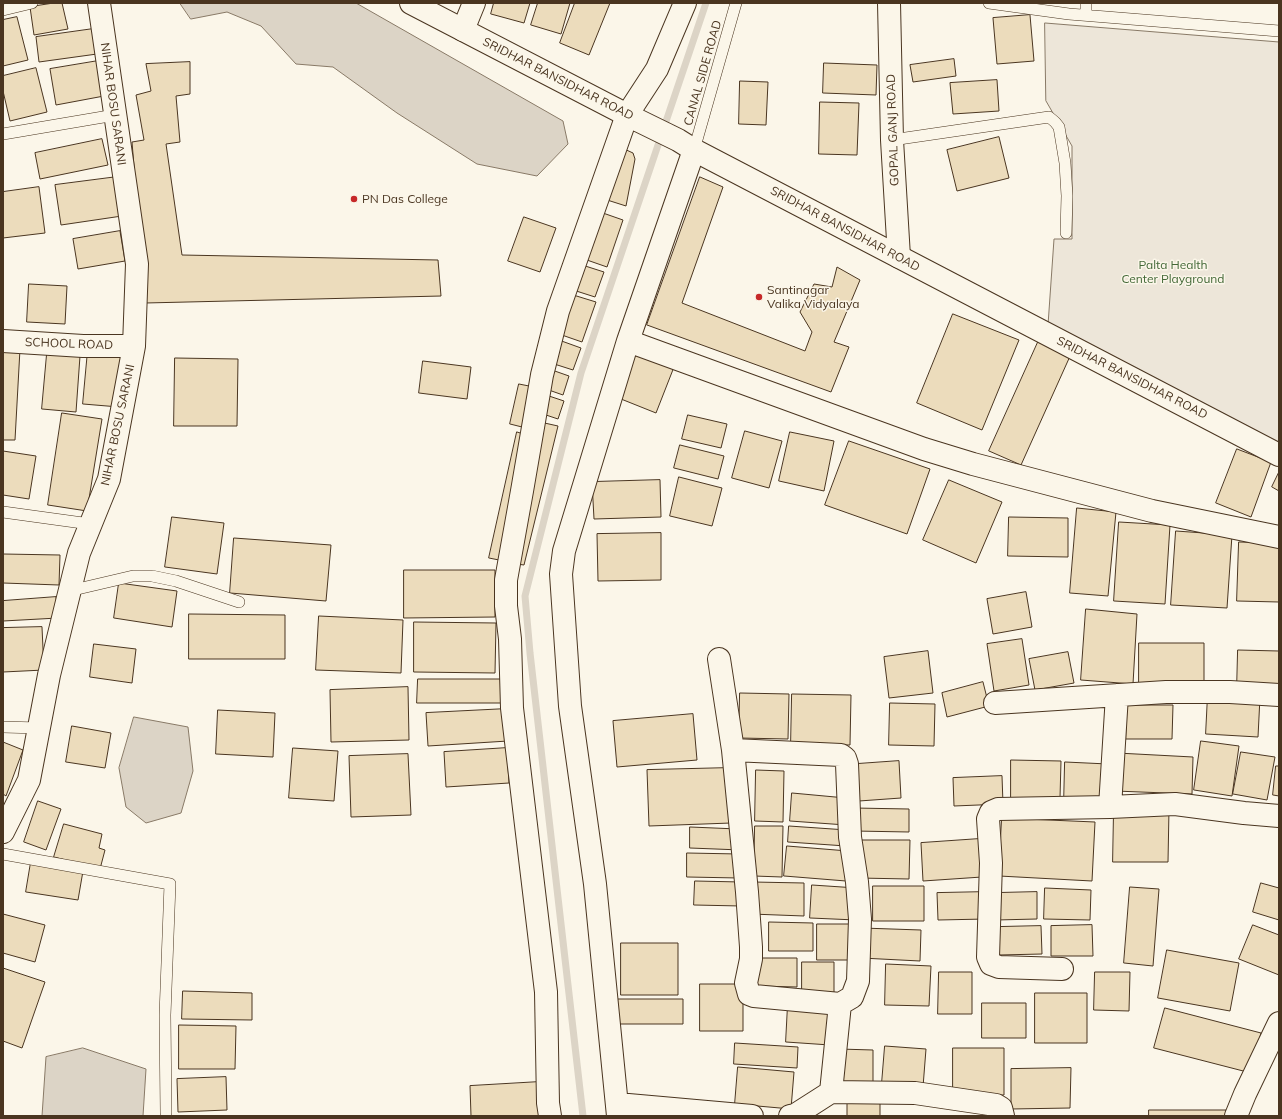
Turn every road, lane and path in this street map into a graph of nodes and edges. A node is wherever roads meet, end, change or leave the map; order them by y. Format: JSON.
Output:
{"nodes":[{"id":1,"x":32,"y":3,"type":"edge"},
{"id":2,"x":99,"y":3,"type":"edge"},
{"id":3,"x":411,"y":3,"type":"edge"},
{"id":4,"x":474,"y":3,"type":"edge"},
{"id":5,"x":684,"y":3,"type":"edge"},
{"id":6,"x":736,"y":3,"type":"edge"},
{"id":7,"x":890,"y":3,"type":"edge"},
{"id":8,"x":989,"y":3,"type":"edge"},
{"id":9,"x":1086,"y":3,"type":"edge"},
{"id":10,"x":3,"y":10,"type":"edge"},
{"id":11,"x":1086,"y":16,"type":"junction"},
{"id":12,"x":463,"y":30,"type":"junction"},
{"id":13,"x":1279,"y":31,"type":"edge"},
{"id":14,"x":115,"y":115,"type":"junction"},
{"id":15,"x":627,"y":115,"type":"junction"},
{"id":16,"x":3,"y":134,"type":"edge"},
{"id":17,"x":892,"y":140,"type":"junction"},
{"id":18,"x":686,"y":145,"type":"junction"},
{"id":19,"x":1066,"y":232,"type":"dead end"},
{"id":20,"x":899,"y":257,"type":"junction"},
{"id":21,"x":3,"y":341,"type":"edge"},
{"id":22,"x":628,"y":341,"type":"junction"},
{"id":23,"x":134,"y":346,"type":"junction"},
{"id":24,"x":1279,"y":455,"type":"edge"},
{"id":25,"x":3,"y":512,"type":"edge"},
{"id":26,"x":90,"y":524,"type":"junction"},
{"id":27,"x":1279,"y":537,"type":"edge"},
{"id":28,"x":69,"y":592,"type":"junction"},
{"id":29,"x":239,"y":602,"type":"dead end"},
{"id":30,"x":719,"y":659,"type":"dead end"},
{"id":31,"x":1117,"y":695,"type":"junction"},
{"id":32,"x":1279,"y":695,"type":"edge"},
{"id":33,"x":995,"y":702,"type":"dead end"},
{"id":34,"x":3,"y":727,"type":"edge"},
{"id":35,"x":39,"y":728,"type":"junction"},
{"id":36,"x":733,"y":750,"type":"junction"},
{"id":37,"x":1110,"y":807,"type":"junction"},
{"id":38,"x":1279,"y":816,"type":"edge"},
{"id":39,"x":3,"y":832,"type":"edge"},
{"id":40,"x":3,"y":854,"type":"edge"},
{"id":41,"x":1062,"y":968,"type":"dead end"},
{"id":42,"x":840,"y":1004,"type":"junction"},
{"id":43,"x":1279,"y":1023,"type":"edge"},
{"id":44,"x":831,"y":1092,"type":"junction"},
{"id":45,"x":618,"y":1110,"type":"edge"},
{"id":46,"x":166,"y":1113,"type":"dead end"},
{"id":47,"x":550,"y":1116,"type":"edge"},
{"id":48,"x":752,"y":1116,"type":"edge"},
{"id":49,"x":790,"y":1116,"type":"edge"},
{"id":50,"x":1003,"y":1116,"type":"edge"},
{"id":51,"x":1236,"y":1116,"type":"edge"}],
"edges":[{"from":1,"to":10,"type":"lane"},
{"from":2,"to":14,"type":"street","name":"NIHAR BOSU SARANI"},
{"from":3,"to":12,"type":"street","name":"SRIDHAR BANSIDHAR ROAD"},
{"from":4,"to":12,"type":"street"},
{"from":5,"to":15,"type":"street"},
{"from":6,"to":18,"type":"lane","name":"CANAL SIDE ROAD"},
{"from":7,"to":17,"type":"street","name":"GOPAL GANJ ROAD"},
{"from":8,"to":11,"type":"lane"},
{"from":9,"to":11,"type":"lane"},
{"from":11,"to":13,"type":"lane"},
{"from":12,"to":15,"type":"street","name":"SRIDHAR BANSIDHAR ROAD"},
{"from":14,"to":16,"type":"lane"},
{"from":14,"to":23,"type":"street","name":"NIHAR BOSU SARANI"},
{"from":15,"to":18,"type":"street","name":"SRIDHAR BANSIDHAR ROAD"},
{"from":15,"to":47,"type":"street"},
{"from":17,"to":19,"type":"lane"},
{"from":17,"to":20,"type":"street","name":"GOPAL GANJ ROAD"},
{"from":18,"to":20,"type":"street","name":"SRIDHAR BANSIDHAR ROAD"},
{"from":18,"to":22,"type":"street"},
{"from":20,"to":24,"type":"street","name":"SRIDHAR BANSIDHAR ROAD"},
{"from":21,"to":23,"type":"street","name":"SCHOOL ROAD"},
{"from":22,"to":27,"type":"street"},
{"from":22,"to":45,"type":"street"},
{"from":23,"to":26,"type":"street","name":"NIHAR BOSU SARANI"},
{"from":25,"to":26,"type":"lane"},
{"from":26,"to":28,"type":"street","name":"NIHAR BOSU SARANI"},
{"from":28,"to":29,"type":"lane"},
{"from":28,"to":35,"type":"street","name":"NIHAR BOSU SARANI"},
{"from":30,"to":36,"type":"street"},
{"from":31,"to":32,"type":"street"},
{"from":31,"to":33,"type":"street"},
{"from":31,"to":37,"type":"street"},
{"from":34,"to":35,"type":"lane"},
{"from":35,"to":39,"type":"street","name":"NIHAR BOSU SARANI"},
{"from":36,"to":42,"type":"street"},
{"from":36,"to":42,"type":"street"},
{"from":37,"to":38,"type":"street"},
{"from":37,"to":41,"type":"street"},
{"from":40,"to":46,"type":"lane"},
{"from":42,"to":44,"type":"street"},
{"from":43,"to":51,"type":"street"},
{"from":44,"to":49,"type":"street"},
{"from":44,"to":50,"type":"street"},
{"from":45,"to":48,"type":"street"}]}
